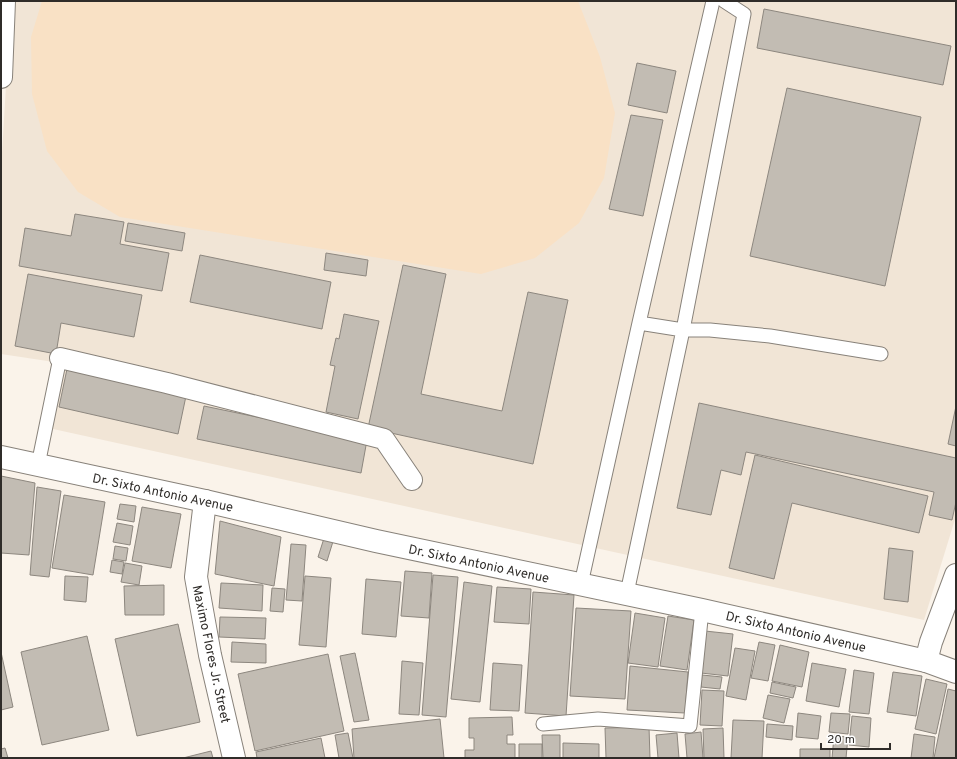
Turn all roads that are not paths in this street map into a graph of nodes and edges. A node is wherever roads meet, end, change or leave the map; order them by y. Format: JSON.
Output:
{"nodes":[{"id":1,"x":4,"y":1,"type":"edge"},
{"id":2,"x":713,"y":1,"type":"edge"},
{"id":3,"x":724,"y":1,"type":"edge"},
{"id":4,"x":1,"y":77,"type":"edge"},
{"id":5,"x":638,"y":323,"type":"junction"},
{"id":6,"x":683,"y":330,"type":"junction"},
{"id":7,"x":881,"y":354,"type":"dead end"},
{"id":8,"x":60,"y":358,"type":"joint"},
{"id":9,"x":1,"y":457,"type":"edge"},
{"id":10,"x":38,"y":465,"type":"junction"},
{"id":11,"x":412,"y":480,"type":"dead end"},
{"id":12,"x":205,"y":501,"type":"junction"},
{"id":13,"x":956,"y":575,"type":"edge"},
{"id":14,"x":581,"y":584,"type":"junction"},
{"id":15,"x":626,"y":594,"type":"junction"},
{"id":16,"x":702,"y":610,"type":"junction"},
{"id":17,"x":926,"y":661,"type":"junction"},
{"id":18,"x":956,"y":672,"type":"edge"},
{"id":19,"x":543,"y":724,"type":"dead end"},
{"id":20,"x":234,"y":758,"type":"edge"}],
"edges":[{"from":1,"to":4,"type":"main road"},
{"from":2,"to":5,"type":"lane"},
{"from":3,"to":6,"type":"lane"},
{"from":5,"to":6,"type":"lane"},
{"from":5,"to":14,"type":"lane"},
{"from":6,"to":7,"type":"lane"},
{"from":6,"to":15,"type":"lane"},
{"from":8,"to":10,"type":"lane"},
{"from":8,"to":11,"type":"street"},
{"from":9,"to":10,"type":"main road","name":"Dr. Sixto Antonio Avenue"},
{"from":10,"to":12,"type":"main road","name":"Dr. Sixto Antonio Avenue"},
{"from":12,"to":14,"type":"main road","name":"Dr. Sixto Antonio Avenue"},
{"from":12,"to":20,"type":"main road","name":"Maximo Flores Jr. Street"},
{"from":13,"to":17,"type":"main road"},
{"from":14,"to":15,"type":"main road","name":"Dr. Sixto Antonio Avenue"},
{"from":15,"to":16,"type":"main road","name":"Dr. Sixto Antonio Avenue"},
{"from":16,"to":17,"type":"main road","name":"Dr. Sixto Antonio Avenue"},
{"from":16,"to":19,"type":"lane"},
{"from":17,"to":18,"type":"main road","name":"Dr. Sixto Antonio Avenue"}]}
